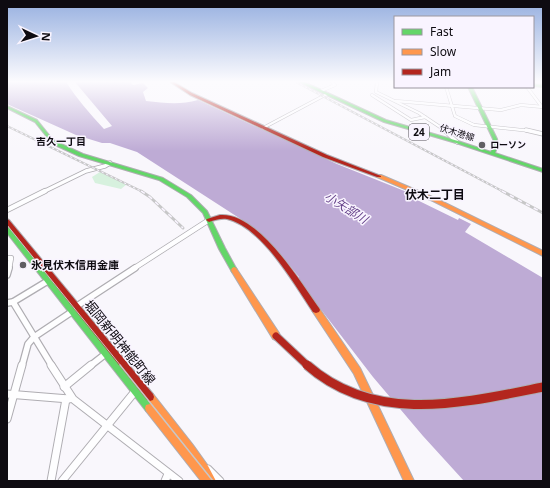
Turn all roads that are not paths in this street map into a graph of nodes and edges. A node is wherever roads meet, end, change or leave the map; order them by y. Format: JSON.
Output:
{"nodes":[{"id":1,"x":214,"y":105,"type":"edge"},
{"id":2,"x":303,"y":105,"type":"edge"},
{"id":3,"x":348,"y":105,"type":"edge"},
{"id":4,"x":389,"y":105,"type":"edge"},
{"id":5,"x":403,"y":105,"type":"edge"},
{"id":6,"x":439,"y":105,"type":"edge"},
{"id":7,"x":478,"y":105,"type":"edge"},
{"id":8,"x":453,"y":106,"type":"junction"},
{"id":9,"x":7,"y":107,"type":"edge"},
{"id":10,"x":542,"y":107,"type":"edge"},
{"id":11,"x":480,"y":108,"type":"junction"},
{"id":12,"x":425,"y":116,"type":"junction"},
{"id":13,"x":489,"y":127,"type":"junction"},
{"id":14,"x":263,"y":128,"type":"junction"},
{"id":15,"x":543,"y":134,"type":"edge"},
{"id":16,"x":457,"y":142,"type":"junction"},
{"id":17,"x":492,"y":154,"type":"junction"},
{"id":18,"x":110,"y":163,"type":"junction"},
{"id":19,"x":543,"y":171,"type":"edge"},
{"id":20,"x":7,"y":210,"type":"edge"},
{"id":21,"x":209,"y":220,"type":"junction"},
{"id":22,"x":7,"y":221,"type":"edge"},
{"id":23,"x":7,"y":228,"type":"edge"},
{"id":24,"x":543,"y":254,"type":"edge"},
{"id":25,"x":7,"y":258,"type":"edge"},
{"id":26,"x":7,"y":275,"type":"edge"},
{"id":27,"x":51,"y":279,"type":"junction"},
{"id":28,"x":10,"y":303,"type":"edge"},
{"id":29,"x":75,"y":308,"type":"junction"},
{"id":30,"x":34,"y":337,"type":"junction"},
{"id":31,"x":109,"y":351,"type":"junction"},
{"id":32,"x":64,"y":387,"type":"junction"},
{"id":33,"x":543,"y":387,"type":"edge"},
{"id":34,"x":139,"y":388,"type":"junction"},
{"id":35,"x":10,"y":394,"type":"edge"},
{"id":36,"x":70,"y":399,"type":"junction"},
{"id":37,"x":7,"y":419,"type":"edge"},
{"id":38,"x":106,"y":425,"type":"junction"},
{"id":39,"x":200,"y":461,"type":"junction"},
{"id":40,"x":166,"y":478,"type":"edge"},
{"id":41,"x":51,"y":481,"type":"edge"},
{"id":42,"x":62,"y":481,"type":"edge"},
{"id":43,"x":180,"y":481,"type":"edge"},
{"id":44,"x":207,"y":481,"type":"edge"},
{"id":45,"x":211,"y":481,"type":"edge"},
{"id":46,"x":220,"y":481,"type":"edge"},
{"id":47,"x":409,"y":481,"type":"edge"}],
"edges":[{"from":1,"to":14,"type":"main road"},
{"from":2,"to":14,"type":"street"},
{"from":3,"to":16,"type":"main road","name":"伏木港線","number":"24"},
{"from":4,"to":12,"type":"street"},
{"from":5,"to":12,"type":"street"},
{"from":6,"to":8,"type":"street"},
{"from":7,"to":11,"type":"main road"},
{"from":8,"to":11,"type":"street"},
{"from":8,"to":13,"type":"street"},
{"from":9,"to":18,"type":"main road"},
{"from":10,"to":11,"type":"street"},
{"from":11,"to":13,"type":"main road"},
{"from":12,"to":16,"type":"street"},
{"from":13,"to":15,"type":"street"},
{"from":13,"to":17,"type":"main road"},
{"from":14,"to":24,"type":"main road"},
{"from":16,"to":17,"type":"main road","name":"伏木港線","number":"24"},
{"from":17,"to":19,"type":"main road","name":"伏木港線","number":"24"},
{"from":18,"to":20,"type":"street"},
{"from":18,"to":21,"type":"main road"},
{"from":21,"to":29,"type":"street"},
{"from":21,"to":33,"type":"main road","bridge":true},
{"from":21,"to":47,"type":"main road"},
{"from":22,"to":27,"type":"main road","name":"堀岡新明神能町線"},
{"from":23,"to":27,"type":"main road","name":"堀岡新明神能町線"},
{"from":25,"to":26,"type":"street"},
{"from":27,"to":28,"type":"street"},
{"from":27,"to":29,"type":"main road","name":"堀岡新明神能町線"},
{"from":28,"to":30,"type":"street"},
{"from":29,"to":30,"type":"street"},
{"from":29,"to":31,"type":"main road","name":"堀岡新明神能町線"},
{"from":30,"to":32,"type":"street"},
{"from":30,"to":35,"type":"street"},
{"from":31,"to":32,"type":"street"},
{"from":31,"to":34,"type":"main road","name":"堀岡新明神能町線"},
{"from":32,"to":36,"type":"street"},
{"from":34,"to":38,"type":"street"},
{"from":34,"to":39,"type":"main road","name":"堀岡新明神能町線"},
{"from":34,"to":44,"type":"main road","name":"堀岡新明神能町線"},
{"from":35,"to":36,"type":"street"},
{"from":35,"to":37,"type":"street"},
{"from":36,"to":38,"type":"street"},
{"from":36,"to":41,"type":"street"},
{"from":38,"to":40,"type":"street"},
{"from":38,"to":42,"type":"street"},
{"from":39,"to":45,"type":"main road","name":"堀岡新明神能町線"},
{"from":39,"to":46,"type":"street"},
{"from":40,"to":43,"type":"street"}]}
